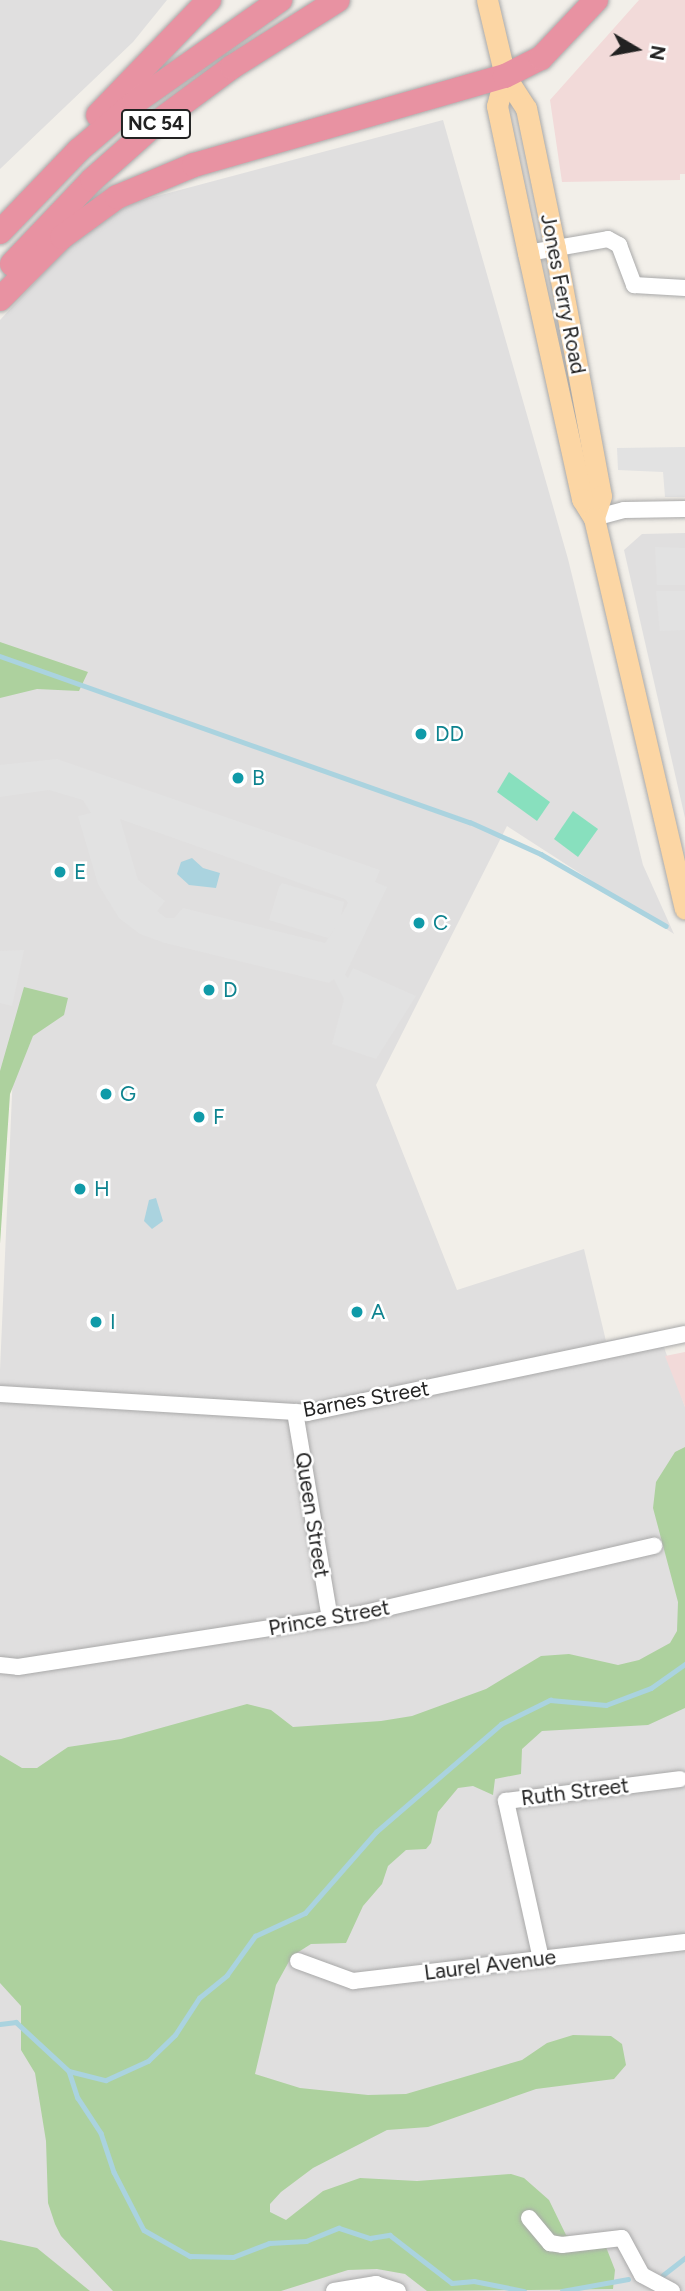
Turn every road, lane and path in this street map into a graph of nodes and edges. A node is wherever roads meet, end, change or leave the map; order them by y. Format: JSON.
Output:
{"nodes":[{"id":1,"x":209,"y":0,"type":"edge"},
{"id":2,"x":280,"y":0,"type":"edge"},
{"id":3,"x":338,"y":0,"type":"edge"},
{"id":4,"x":487,"y":0,"type":"edge"},
{"id":5,"x":596,"y":0,"type":"edge"},
{"id":6,"x":505,"y":76,"type":"junction"},
{"id":7,"x":8,"y":223,"type":"edge"},
{"id":8,"x":555,"y":248,"type":"junction"},
{"id":9,"x":528,"y":253,"type":"junction"},
{"id":10,"x":0,"y":278,"type":"edge"},
{"id":11,"x":685,"y":288,"type":"edge"},
{"id":12,"x":0,"y":299,"type":"edge"},
{"id":13,"x":685,"y":509,"type":"edge"},
{"id":14,"x":594,"y":519,"type":"junction"},
{"id":15,"x":685,"y":909,"type":"edge"},
{"id":16,"x":685,"y":1334,"type":"edge"},
{"id":17,"x":0,"y":1394,"type":"edge"},
{"id":18,"x":295,"y":1412,"type":"junction"},
{"id":19,"x":654,"y":1546,"type":"dead end"},
{"id":20,"x":330,"y":1618,"type":"junction"},
{"id":21,"x":0,"y":1665,"type":"edge"},
{"id":22,"x":680,"y":1779,"type":"dead end"},
{"id":23,"x":685,"y":1942,"type":"edge"},
{"id":24,"x":541,"y":1959,"type":"junction"},
{"id":25,"x":298,"y":1961,"type":"dead end"},
{"id":26,"x":528,"y":2218,"type":"dead end"},
{"id":27,"x":334,"y":2291,"type":"edge"},
{"id":28,"x":398,"y":2291,"type":"edge"},
{"id":29,"x":671,"y":2291,"type":"edge"}],
"edges":[{"from":1,"to":7,"type":"highway"},
{"from":2,"to":7,"type":"highway","number":"NC 54"},
{"from":3,"to":10,"type":"highway","number":"NC 54"},
{"from":4,"to":6,"type":"main road","name":"Jones Ferry Road"},
{"from":5,"to":6,"type":"highway"},
{"from":6,"to":8,"type":"main road","name":"Jones Ferry Road"},
{"from":6,"to":9,"type":"main road","name":"Jones Ferry Road"},
{"from":6,"to":12,"type":"highway"},
{"from":8,"to":9,"type":"street"},
{"from":8,"to":11,"type":"street"},
{"from":8,"to":14,"type":"main road","name":"Jones Ferry Road"},
{"from":9,"to":14,"type":"main road","name":"Jones Ferry Road"},
{"from":13,"to":14,"type":"street"},
{"from":14,"to":15,"type":"main road","name":"Jones Ferry Road"},
{"from":16,"to":18,"type":"street","name":"Barnes Street"},
{"from":17,"to":18,"type":"street","name":"Barnes Street"},
{"from":18,"to":20,"type":"street","name":"Queen Street"},
{"from":19,"to":20,"type":"street","name":"Prince Street"},
{"from":20,"to":21,"type":"street","name":"Prince Street"},
{"from":22,"to":24,"type":"street","name":"Ruth Street"},
{"from":23,"to":24,"type":"street","name":"Laurel Avenue"},
{"from":24,"to":25,"type":"street","name":"Laurel Avenue"},
{"from":26,"to":29,"type":"street"},
{"from":27,"to":28,"type":"street"}]}
